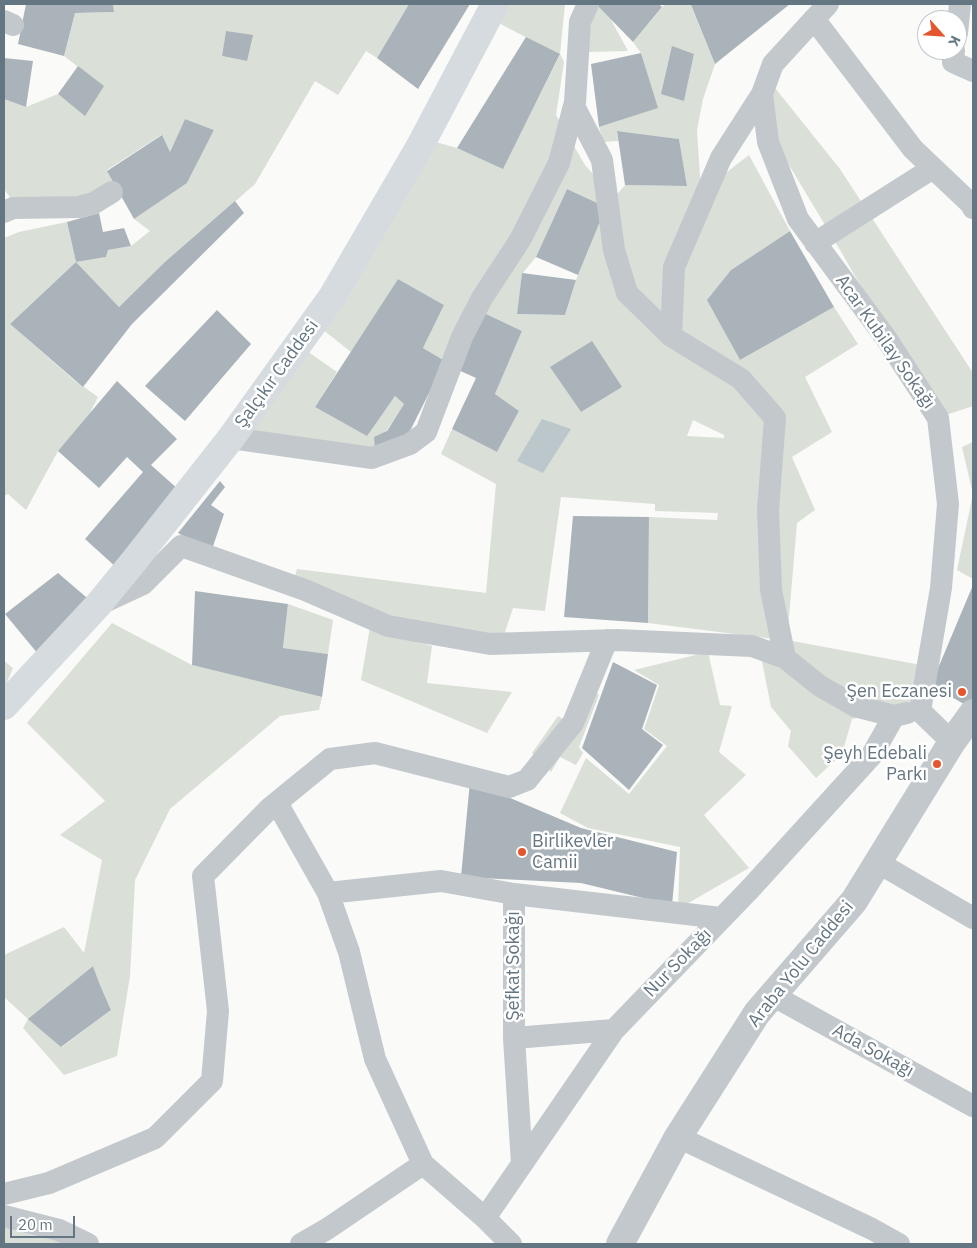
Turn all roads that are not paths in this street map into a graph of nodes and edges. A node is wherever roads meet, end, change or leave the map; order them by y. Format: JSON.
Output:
{"nodes":[{"id":1,"x":495,"y":4,"type":"edge"},
{"id":2,"x":588,"y":4,"type":"edge"},
{"id":3,"x":821,"y":12,"type":"edge"},
{"id":4,"x":952,"y":60,"type":"edge"},
{"id":5,"x":973,"y":72,"type":"edge"},
{"id":6,"x":762,"y":94,"type":"junction"},
{"id":7,"x":574,"y":106,"type":"junction"},
{"id":8,"x":933,"y":168,"type":"junction"},
{"id":9,"x":112,"y":192,"type":"dead end"},
{"id":10,"x":7,"y":205,"type":"edge"},
{"id":11,"x":973,"y":208,"type":"edge"},
{"id":12,"x":815,"y":243,"type":"junction"},
{"id":13,"x":671,"y":336,"type":"junction"},
{"id":14,"x":231,"y":438,"type":"junction"},
{"id":15,"x":98,"y":605,"type":"junction"},
{"id":16,"x":607,"y":640,"type":"junction"},
{"id":17,"x":785,"y":658,"type":"junction"},
{"id":18,"x":4,"y":706,"type":"edge"},
{"id":19,"x":920,"y":711,"type":"junction"},
{"id":20,"x":973,"y":714,"type":"edge"},
{"id":21,"x":894,"y":716,"type":"junction"},
{"id":22,"x":952,"y":742,"type":"junction"},
{"id":23,"x":277,"y":803,"type":"junction"},
{"id":24,"x":877,"y":862,"type":"junction"},
{"id":25,"x":328,"y":893,"type":"junction"},
{"id":26,"x":514,"y":894,"type":"junction"},
{"id":27,"x":721,"y":918,"type":"junction"},
{"id":28,"x":973,"y":918,"type":"edge"},
{"id":29,"x":772,"y":995,"type":"junction"},
{"id":30,"x":614,"y":1030,"type":"junction"},
{"id":31,"x":514,"y":1038,"type":"junction"},
{"id":32,"x":973,"y":1106,"type":"edge"},
{"id":33,"x":678,"y":1137,"type":"junction"},
{"id":34,"x":423,"y":1164,"type":"junction"},
{"id":35,"x":522,"y":1164,"type":"junction"},
{"id":36,"x":4,"y":1194,"type":"edge"},
{"id":37,"x":4,"y":1216,"type":"edge"},
{"id":38,"x":485,"y":1218,"type":"junction"},
{"id":39,"x":88,"y":1244,"type":"edge"},
{"id":40,"x":301,"y":1244,"type":"edge"},
{"id":41,"x":511,"y":1244,"type":"edge"},
{"id":42,"x":620,"y":1244,"type":"edge"},
{"id":43,"x":899,"y":1244,"type":"edge"}],
"edges":[{"from":1,"to":14,"type":"main road","name":"Şalçıkır Caddesi"},
{"from":2,"to":7,"type":"street"},
{"from":3,"to":6,"type":"street"},
{"from":3,"to":8,"type":"street"},
{"from":4,"to":5,"type":"street"},
{"from":6,"to":12,"type":"street","name":"Acar Kubilay Sokağı"},
{"from":6,"to":13,"type":"street"},
{"from":7,"to":13,"type":"street"},
{"from":7,"to":14,"type":"street"},
{"from":8,"to":11,"type":"street"},
{"from":8,"to":12,"type":"street"},
{"from":9,"to":10,"type":"street"},
{"from":12,"to":19,"type":"street","name":"Acar Kubilay Sokağı"},
{"from":13,"to":17,"type":"street"},
{"from":14,"to":15,"type":"main road","name":"Şalçıkır Caddesi"},
{"from":15,"to":16,"type":"street"},
{"from":15,"to":18,"type":"main road","name":"Şalçıkır Caddesi"},
{"from":16,"to":17,"type":"street"},
{"from":16,"to":23,"type":"street"},
{"from":17,"to":21,"type":"street"},
{"from":19,"to":21,"type":"street"},
{"from":19,"to":22,"type":"street"},
{"from":20,"to":22,"type":"street","name":"Araba Yolu Caddesi"},
{"from":21,"to":27,"type":"street","name":"Nur Sokağı"},
{"from":22,"to":24,"type":"street","name":"Araba Yolu Caddesi"},
{"from":23,"to":25,"type":"street"},
{"from":23,"to":36,"type":"street"},
{"from":24,"to":28,"type":"street"},
{"from":24,"to":29,"type":"street","name":"Araba Yolu Caddesi"},
{"from":25,"to":26,"type":"street"},
{"from":25,"to":34,"type":"street"},
{"from":26,"to":27,"type":"street"},
{"from":26,"to":31,"type":"street","name":"Şefkat Sokağı"},
{"from":27,"to":30,"type":"street","name":"Nur Sokağı"},
{"from":29,"to":32,"type":"street","name":"Ada Sokağı"},
{"from":29,"to":33,"type":"street","name":"Araba Yolu Caddesi"},
{"from":30,"to":31,"type":"street"},
{"from":30,"to":35,"type":"street","name":"Nur Sokağı"},
{"from":31,"to":35,"type":"street","name":"Şefkat Sokağı"},
{"from":33,"to":42,"type":"street","name":"Araba Yolu Caddesi"},
{"from":33,"to":43,"type":"street"},
{"from":34,"to":38,"type":"street"},
{"from":34,"to":40,"type":"street"},
{"from":35,"to":38,"type":"street","name":"Nur Sokağı"},
{"from":37,"to":39,"type":"street"},
{"from":38,"to":41,"type":"street"}]}
